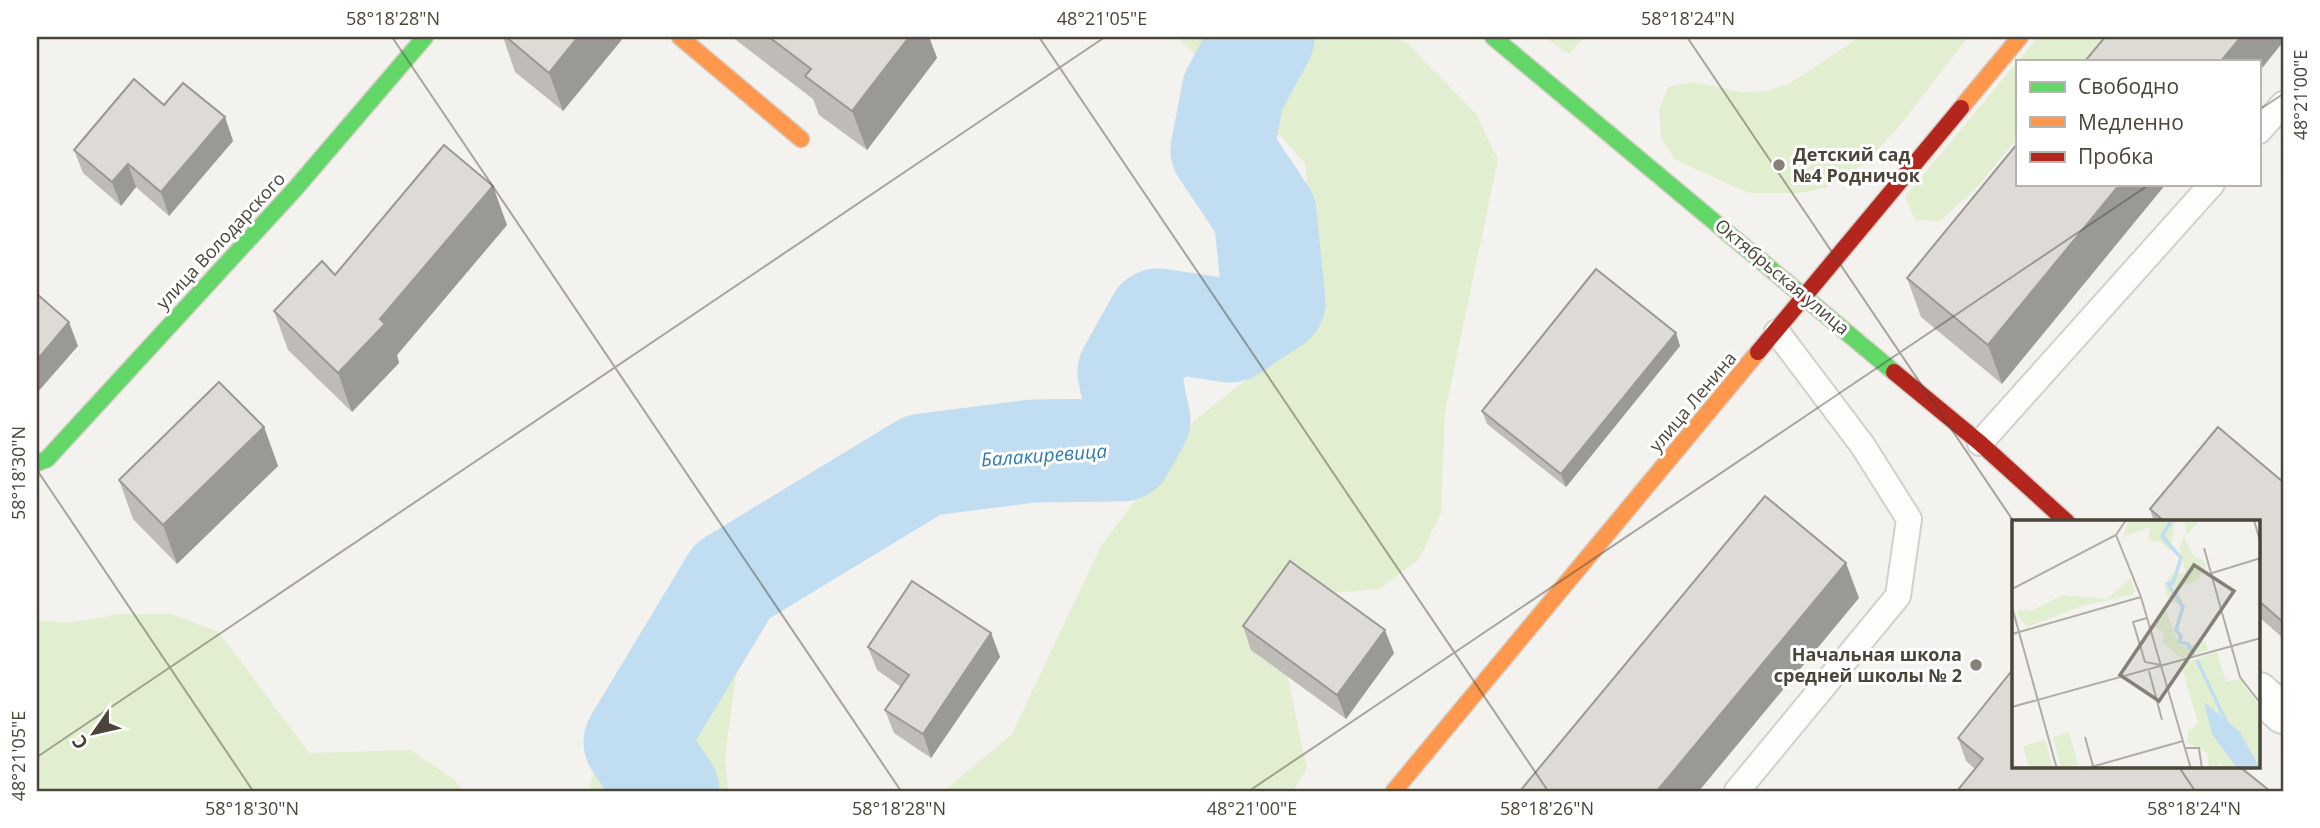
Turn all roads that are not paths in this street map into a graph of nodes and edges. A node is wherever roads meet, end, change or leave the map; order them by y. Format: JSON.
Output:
{"nodes":[{"id":1,"x":425,"y":37,"type":"edge"},
{"id":2,"x":680,"y":37,"type":"edge"},
{"id":3,"x":1493,"y":37,"type":"edge"},
{"id":4,"x":2020,"y":37,"type":"edge"},
{"id":5,"x":2283,"y":104,"type":"edge"},
{"id":6,"x":2260,"y":130,"type":"edge"},
{"id":7,"x":801,"y":139,"type":"dead end"},
{"id":8,"x":2210,"y":186,"type":"edge"},
{"id":9,"x":1807,"y":296,"type":"junction"},
{"id":10,"x":1777,"y":332,"type":"junction"},
{"id":11,"x":1980,"y":443,"type":"junction"},
{"id":12,"x":37,"y":463,"type":"edge"},
{"id":13,"x":2065,"y":520,"type":"edge"},
{"id":14,"x":2260,"y":693,"type":"edge"},
{"id":15,"x":2283,"y":714,"type":"edge"},
{"id":16,"x":1394,"y":791,"type":"edge"},
{"id":17,"x":1737,"y":791,"type":"edge"}],
"edges":[{"from":1,"to":12,"type":"street","name":"улица Володарского"},
{"from":2,"to":7,"type":"street"},
{"from":3,"to":9,"type":"street","name":"Октябрьская улица"},
{"from":4,"to":9,"type":"street","name":"улица Ленина"},
{"from":5,"to":6,"type":"lane"},
{"from":8,"to":11,"type":"lane"},
{"from":9,"to":10,"type":"street","name":"улица Ленина"},
{"from":9,"to":11,"type":"street","name":"Октябрьская улица"},
{"from":10,"to":16,"type":"street","name":"улица Ленина"},
{"from":10,"to":17,"type":"lane"},
{"from":11,"to":13,"type":"street","name":"Октябрьская улица"},
{"from":14,"to":15,"type":"street"}]}
